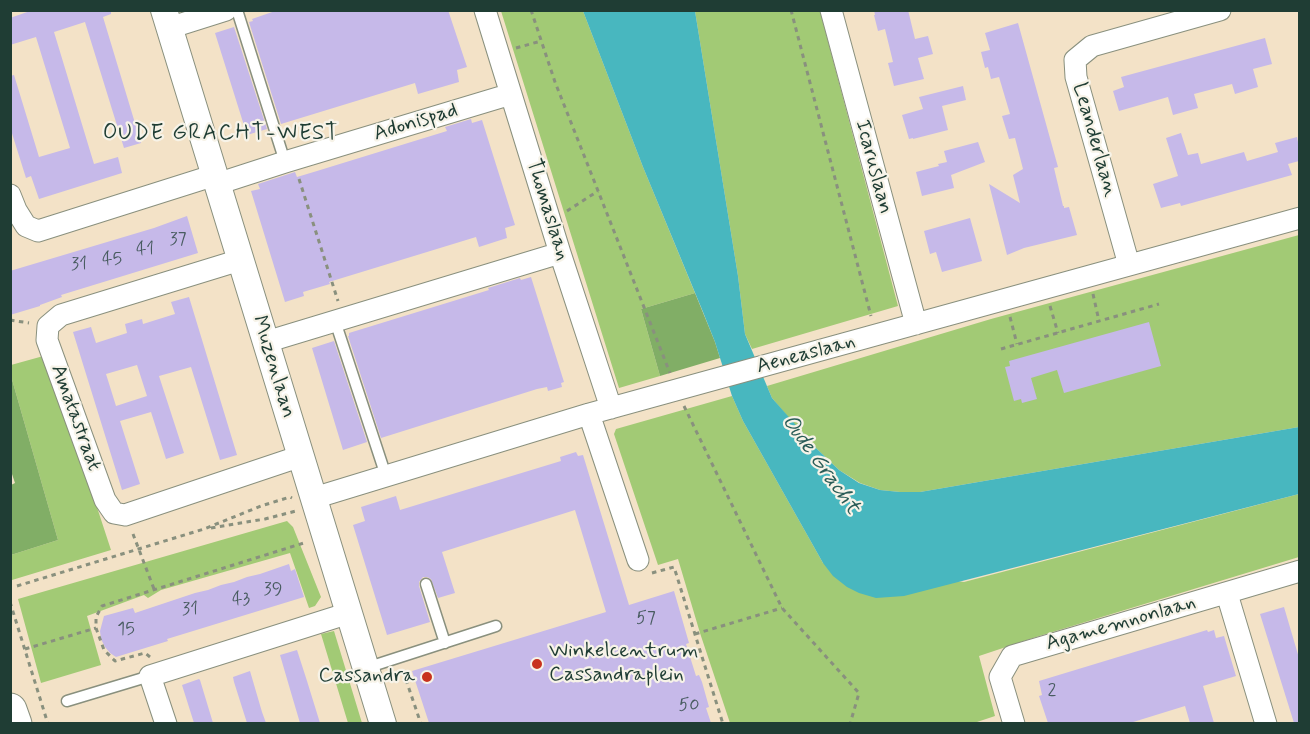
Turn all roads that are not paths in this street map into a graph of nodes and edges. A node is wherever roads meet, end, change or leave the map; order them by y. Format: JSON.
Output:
{"nodes":[{"id":1,"x":226,"y":10,"type":"edge"},
{"id":2,"x":237,"y":10,"type":"edge"},
{"id":3,"x":485,"y":10,"type":"edge"},
{"id":4,"x":831,"y":10,"type":"edge"},
{"id":5,"x":1220,"y":10,"type":"edge"},
{"id":6,"x":167,"y":20,"type":"edge"},
{"id":7,"x":512,"y":94,"type":"junction"},
{"id":8,"x":289,"y":161,"type":"junction"},
{"id":9,"x":216,"y":180,"type":"junction"},
{"id":10,"x":10,"y":195,"type":"edge"},
{"id":11,"x":1299,"y":218,"type":"edge"},
{"id":12,"x":560,"y":253,"type":"junction"},
{"id":13,"x":240,"y":260,"type":"junction"},
{"id":14,"x":1129,"y":265,"type":"junction"},
{"id":15,"x":339,"y":320,"type":"junction"},
{"id":16,"x":916,"y":324,"type":"junction"},
{"id":17,"x":266,"y":342,"type":"junction"},
{"id":18,"x":611,"y":408,"type":"junction"},
{"id":19,"x":589,"y":414,"type":"junction"},
{"id":20,"x":301,"y":456,"type":"junction"},
{"id":21,"x":386,"y":476,"type":"junction"},
{"id":22,"x":306,"y":501,"type":"junction"},
{"id":23,"x":638,"y":561,"type":"road end"},
{"id":24,"x":1299,"y":571,"type":"edge"},
{"id":25,"x":426,"y":584,"type":"dead end"},
{"id":26,"x":1227,"y":594,"type":"junction"},
{"id":27,"x":349,"y":613,"type":"junction"},
{"id":28,"x":496,"y":626,"type":"dead end"},
{"id":29,"x":445,"y":643,"type":"junction"},
{"id":30,"x":366,"y":668,"type":"junction"},
{"id":31,"x":158,"y":673,"type":"junction"},
{"id":32,"x":67,"y":701,"type":"dead end"},
{"id":33,"x":10,"y":710,"type":"edge"},
{"id":34,"x":15,"y":723,"type":"edge"},
{"id":35,"x":166,"y":723,"type":"edge"},
{"id":36,"x":383,"y":723,"type":"edge"},
{"id":37,"x":1014,"y":723,"type":"edge"},
{"id":38,"x":1266,"y":723,"type":"edge"}],
"edges":[{"from":1,"to":6,"type":"street"},
{"from":2,"to":8,"type":"lane"},
{"from":3,"to":7,"type":"street","name":"Thomaslaan"},
{"from":4,"to":16,"type":"street","name":"Icaruslaan"},
{"from":5,"to":14,"type":"street","name":"Leanderlaan"},
{"from":6,"to":9,"type":"street","name":"Muzenlaan"},
{"from":7,"to":8,"type":"street","name":"Adonispad"},
{"from":7,"to":12,"type":"street","name":"Thomaslaan"},
{"from":8,"to":9,"type":"street","name":"Adonispad"},
{"from":9,"to":10,"type":"street","name":"Adonispad"},
{"from":9,"to":13,"type":"street","name":"Muzenlaan"},
{"from":11,"to":14,"type":"street","name":"Aeneaslaan"},
{"from":12,"to":15,"type":"street"},
{"from":12,"to":18,"type":"street","name":"Thomaslaan"},
{"from":13,"to":17,"type":"street","name":"Muzenlaan"},
{"from":13,"to":20,"type":"street","name":"Amatastraat"},
{"from":14,"to":16,"type":"street","name":"Aeneaslaan"},
{"from":15,"to":17,"type":"street"},
{"from":15,"to":21,"type":"lane"},
{"from":16,"to":18,"type":"street","name":"Aeneaslaan"},
{"from":17,"to":20,"type":"street","name":"Muzenlaan"},
{"from":18,"to":19,"type":"street","name":"Aeneaslaan"},
{"from":19,"to":21,"type":"street","name":"Aeneaslaan"},
{"from":19,"to":23,"type":"street"},
{"from":20,"to":22,"type":"street","name":"Muzenlaan"},
{"from":21,"to":22,"type":"street","name":"Aeneaslaan"},
{"from":22,"to":27,"type":"street","name":"Muzenlaan"},
{"from":24,"to":26,"type":"street","name":"Agamemnonlaan"},
{"from":25,"to":29,"type":"lane"},
{"from":26,"to":37,"type":"street","name":"Agamemnonlaan"},
{"from":26,"to":38,"type":"street"},
{"from":27,"to":30,"type":"street","name":"Muzenlaan"},
{"from":27,"to":31,"type":"street"},
{"from":28,"to":29,"type":"lane"},
{"from":29,"to":30,"type":"lane"},
{"from":30,"to":36,"type":"street","name":"Muzenlaan"},
{"from":31,"to":32,"type":"lane"},
{"from":31,"to":35,"type":"street"},
{"from":33,"to":34,"type":"main road"}]}
